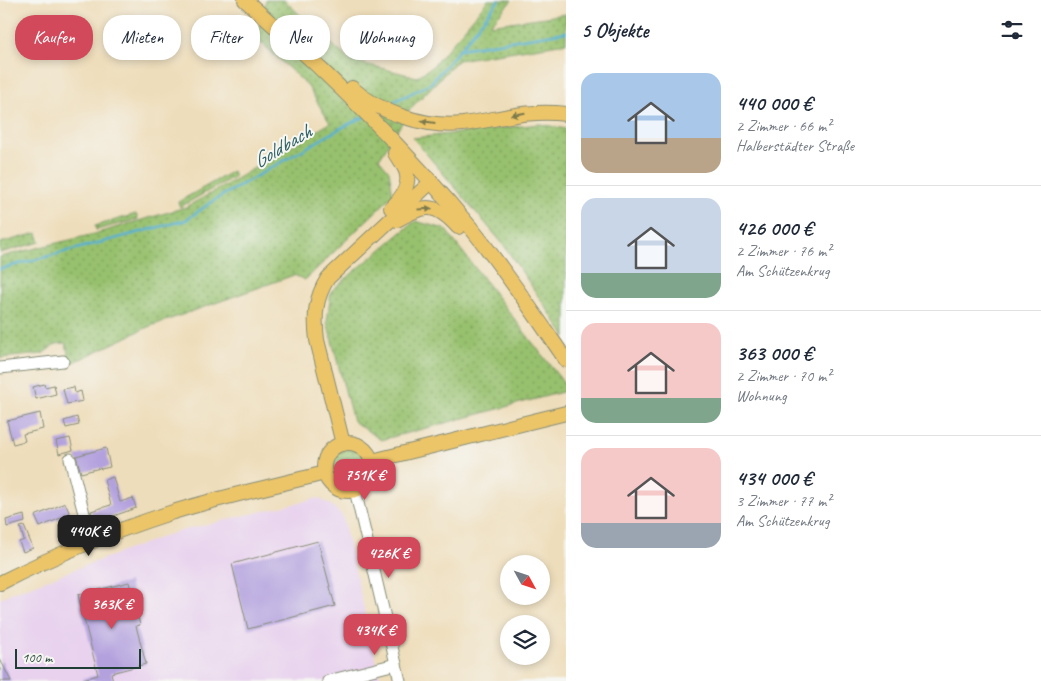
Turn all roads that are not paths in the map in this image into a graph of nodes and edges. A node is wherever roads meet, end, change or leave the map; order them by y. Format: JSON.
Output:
{"nodes":[{"id":1,"x":245,"y":0,"type":"edge"},
{"id":2,"x":361,"y":102,"type":"junction"},
{"id":3,"x":566,"y":114,"type":"edge"},
{"id":4,"x":394,"y":142,"type":"junction"},
{"id":5,"x":431,"y":182,"type":"junction"},
{"id":6,"x":471,"y":228,"type":"junction"},
{"id":7,"x":381,"y":229,"type":"junction"},
{"id":8,"x":566,"y":360,"type":"edge"},
{"id":9,"x":63,"y":361,"type":"dead end"},
{"id":10,"x":0,"y":368,"type":"edge"},
{"id":11,"x":566,"y":413,"type":"edge"},
{"id":12,"x":343,"y":444,"type":"junction"},
{"id":13,"x":70,"y":459,"type":"dead end"},
{"id":14,"x":372,"y":461,"type":"junction"},
{"id":15,"x":325,"y":473,"type":"junction"},
{"id":16,"x":354,"y":490,"type":"junction"},
{"id":17,"x":91,"y":541,"type":"junction"},
{"id":18,"x":0,"y":583,"type":"edge"},
{"id":19,"x":396,"y":664,"type":"junction"},
{"id":20,"x":328,"y":681,"type":"edge"},
{"id":21,"x":400,"y":681,"type":"edge"}],
"edges":[{"from":1,"to":2,"type":"main road"},
{"from":3,"to":2,"type":"main road","one_way":true},
{"from":2,"to":4,"type":"main road"},
{"from":4,"to":5,"type":"main road"},
{"from":4,"to":7,"type":"main road"},
{"from":5,"to":6,"type":"main road"},
{"from":5,"to":7,"type":"main road"},
{"from":7,"to":6,"type":"main road","one_way":true},
{"from":6,"to":8,"type":"main road"},
{"from":7,"to":12,"type":"main road"},
{"from":9,"to":10,"type":"street"},
{"from":11,"to":14,"type":"main road"},
{"from":12,"to":14,"type":"main road"},
{"from":12,"to":15,"type":"main road"},
{"from":13,"to":17,"type":"street"},
{"from":14,"to":16,"type":"main road"},
{"from":15,"to":16,"type":"main road"},
{"from":15,"to":17,"type":"main road"},
{"from":16,"to":19,"type":"street"},
{"from":17,"to":18,"type":"main road"},
{"from":19,"to":20,"type":"street"},
{"from":19,"to":21,"type":"street"}]}
